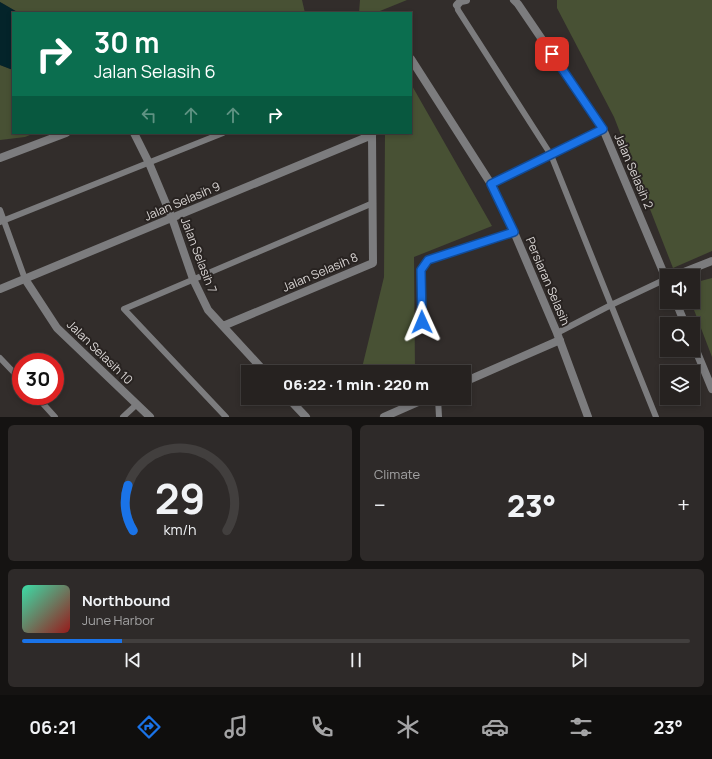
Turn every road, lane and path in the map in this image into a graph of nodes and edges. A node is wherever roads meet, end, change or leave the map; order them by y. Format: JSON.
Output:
{"nodes":[{"id":1,"x":466,"y":0,"type":"edge"},
{"id":2,"x":514,"y":0,"type":"edge"},
{"id":3,"x":457,"y":5,"type":"joint"},
{"id":4,"x":412,"y":61,"type":"edge"},
{"id":5,"x":603,"y":129,"type":"junction"},
{"id":6,"x":63,"y":134,"type":"edge"},
{"id":7,"x":134,"y":134,"type":"edge"},
{"id":8,"x":220,"y":134,"type":"edge"},
{"id":9,"x":372,"y":134,"type":"edge"},
{"id":10,"x":551,"y":155,"type":"junction"},
{"id":11,"x":1,"y":156,"type":"edge"},
{"id":12,"x":149,"y":163,"type":"junction"},
{"id":13,"x":491,"y":184,"type":"junction"},
{"id":14,"x":373,"y":203,"type":"junction"},
{"id":15,"x":0,"y":210,"type":"edge"},
{"id":16,"x":172,"y":218,"type":"junction"},
{"id":17,"x":2,"y":221,"type":"edge"},
{"id":18,"x":514,"y":232,"type":"junction"},
{"id":19,"x":712,"y":261,"type":"edge"},
{"id":20,"x":664,"y":269,"type":"edge"},
{"id":21,"x":692,"y":269,"type":"edge"},
{"id":22,"x":193,"y":278,"type":"junction"},
{"id":23,"x":25,"y":280,"type":"junction"},
{"id":24,"x":660,"y":283,"type":"edge"},
{"id":25,"x":0,"y":289,"type":"edge"},
{"id":26,"x":611,"y":305,"type":"junction"},
{"id":27,"x":422,"y":322,"type":"dead end"},
{"id":28,"x":223,"y":326,"type":"junction"},
{"id":29,"x":558,"y":336,"type":"junction"},
{"id":30,"x":699,"y":357,"type":"edge"},
{"id":31,"x":0,"y":358,"type":"edge"},
{"id":32,"x":259,"y":365,"type":"edge"},
{"id":33,"x":12,"y":371,"type":"edge"},
{"id":34,"x":471,"y":379,"type":"edge"},
{"id":35,"x":712,"y":389,"type":"edge"},
{"id":36,"x":137,"y":404,"type":"junction"},
{"id":37,"x":44,"y":405,"type":"edge"},
{"id":38,"x":295,"y":405,"type":"edge"},
{"id":39,"x":411,"y":405,"type":"edge"},
{"id":40,"x":439,"y":405,"type":"edge"},
{"id":41,"x":55,"y":417,"type":"edge"},
{"id":42,"x":123,"y":417,"type":"edge"},
{"id":43,"x":150,"y":417,"type":"edge"},
{"id":44,"x":226,"y":417,"type":"edge"},
{"id":45,"x":306,"y":417,"type":"edge"},
{"id":46,"x":384,"y":417,"type":"edge"},
{"id":47,"x":440,"y":417,"type":"edge"},
{"id":48,"x":588,"y":417,"type":"edge"},
{"id":49,"x":656,"y":417,"type":"edge"}],
"edges":[{"from":1,"to":3,"type":"street"},
{"from":2,"to":5,"type":"street","name":"Jalan Selasih 2"},
{"from":3,"to":10,"type":"lane"},
{"from":4,"to":13,"type":"street","name":"Persiaran Selasih"},
{"from":5,"to":10,"type":"street"},
{"from":5,"to":20,"type":"street","name":"Jalan Selasih 2"},
{"from":6,"to":11,"type":"street"},
{"from":7,"to":12,"type":"street","name":"Jalan Selasih 7"},
{"from":8,"to":12,"type":"lane"},
{"from":9,"to":14,"type":"street","name":"Jalan Selasih 8"},
{"from":9,"to":16,"type":"street","name":"Jalan Selasih 9"},
{"from":10,"to":13,"type":"street"},
{"from":10,"to":26,"type":"lane"},
{"from":12,"to":16,"type":"street","name":"Jalan Selasih 7"},
{"from":12,"to":17,"type":"lane"},
{"from":13,"to":18,"type":"street","name":"Persiaran Selasih"},
{"from":14,"to":22,"type":"lane"},
{"from":14,"to":28,"type":"street","name":"Jalan Selasih 8"},
{"from":15,"to":17,"type":"lane"},
{"from":16,"to":22,"type":"street","name":"Jalan Selasih 7"},
{"from":16,"to":23,"type":"street","name":"Jalan Selasih 9"},
{"from":17,"to":23,"type":"lane"},
{"from":18,"to":27,"type":"street"},
{"from":18,"to":29,"type":"street","name":"Persiaran Selasih"},
{"from":19,"to":21,"type":"street"},
{"from":22,"to":28,"type":"street","name":"Jalan Selasih 7"},
{"from":22,"to":44,"type":"lane"},
{"from":23,"to":25,"type":"street","name":"Jalan Selasih 9"},
{"from":23,"to":36,"type":"street","name":"Jalan Selasih 10"},
{"from":24,"to":26,"type":"lane"},
{"from":26,"to":29,"type":"lane"},
{"from":26,"to":49,"type":"lane"},
{"from":28,"to":32,"type":"street","name":"Jalan Selasih 7"},
{"from":29,"to":34,"type":"street"},
{"from":29,"to":48,"type":"street","name":"Persiaran Selasih"},
{"from":30,"to":35,"type":"street"},
{"from":31,"to":33,"type":"lane"},
{"from":36,"to":42,"type":"lane"},
{"from":36,"to":43,"type":"street","name":"Jalan Selasih 10"},
{"from":37,"to":41,"type":"lane"},
{"from":38,"to":45,"type":"street"},
{"from":39,"to":46,"type":"street"},
{"from":40,"to":47,"type":"lane"}]}
